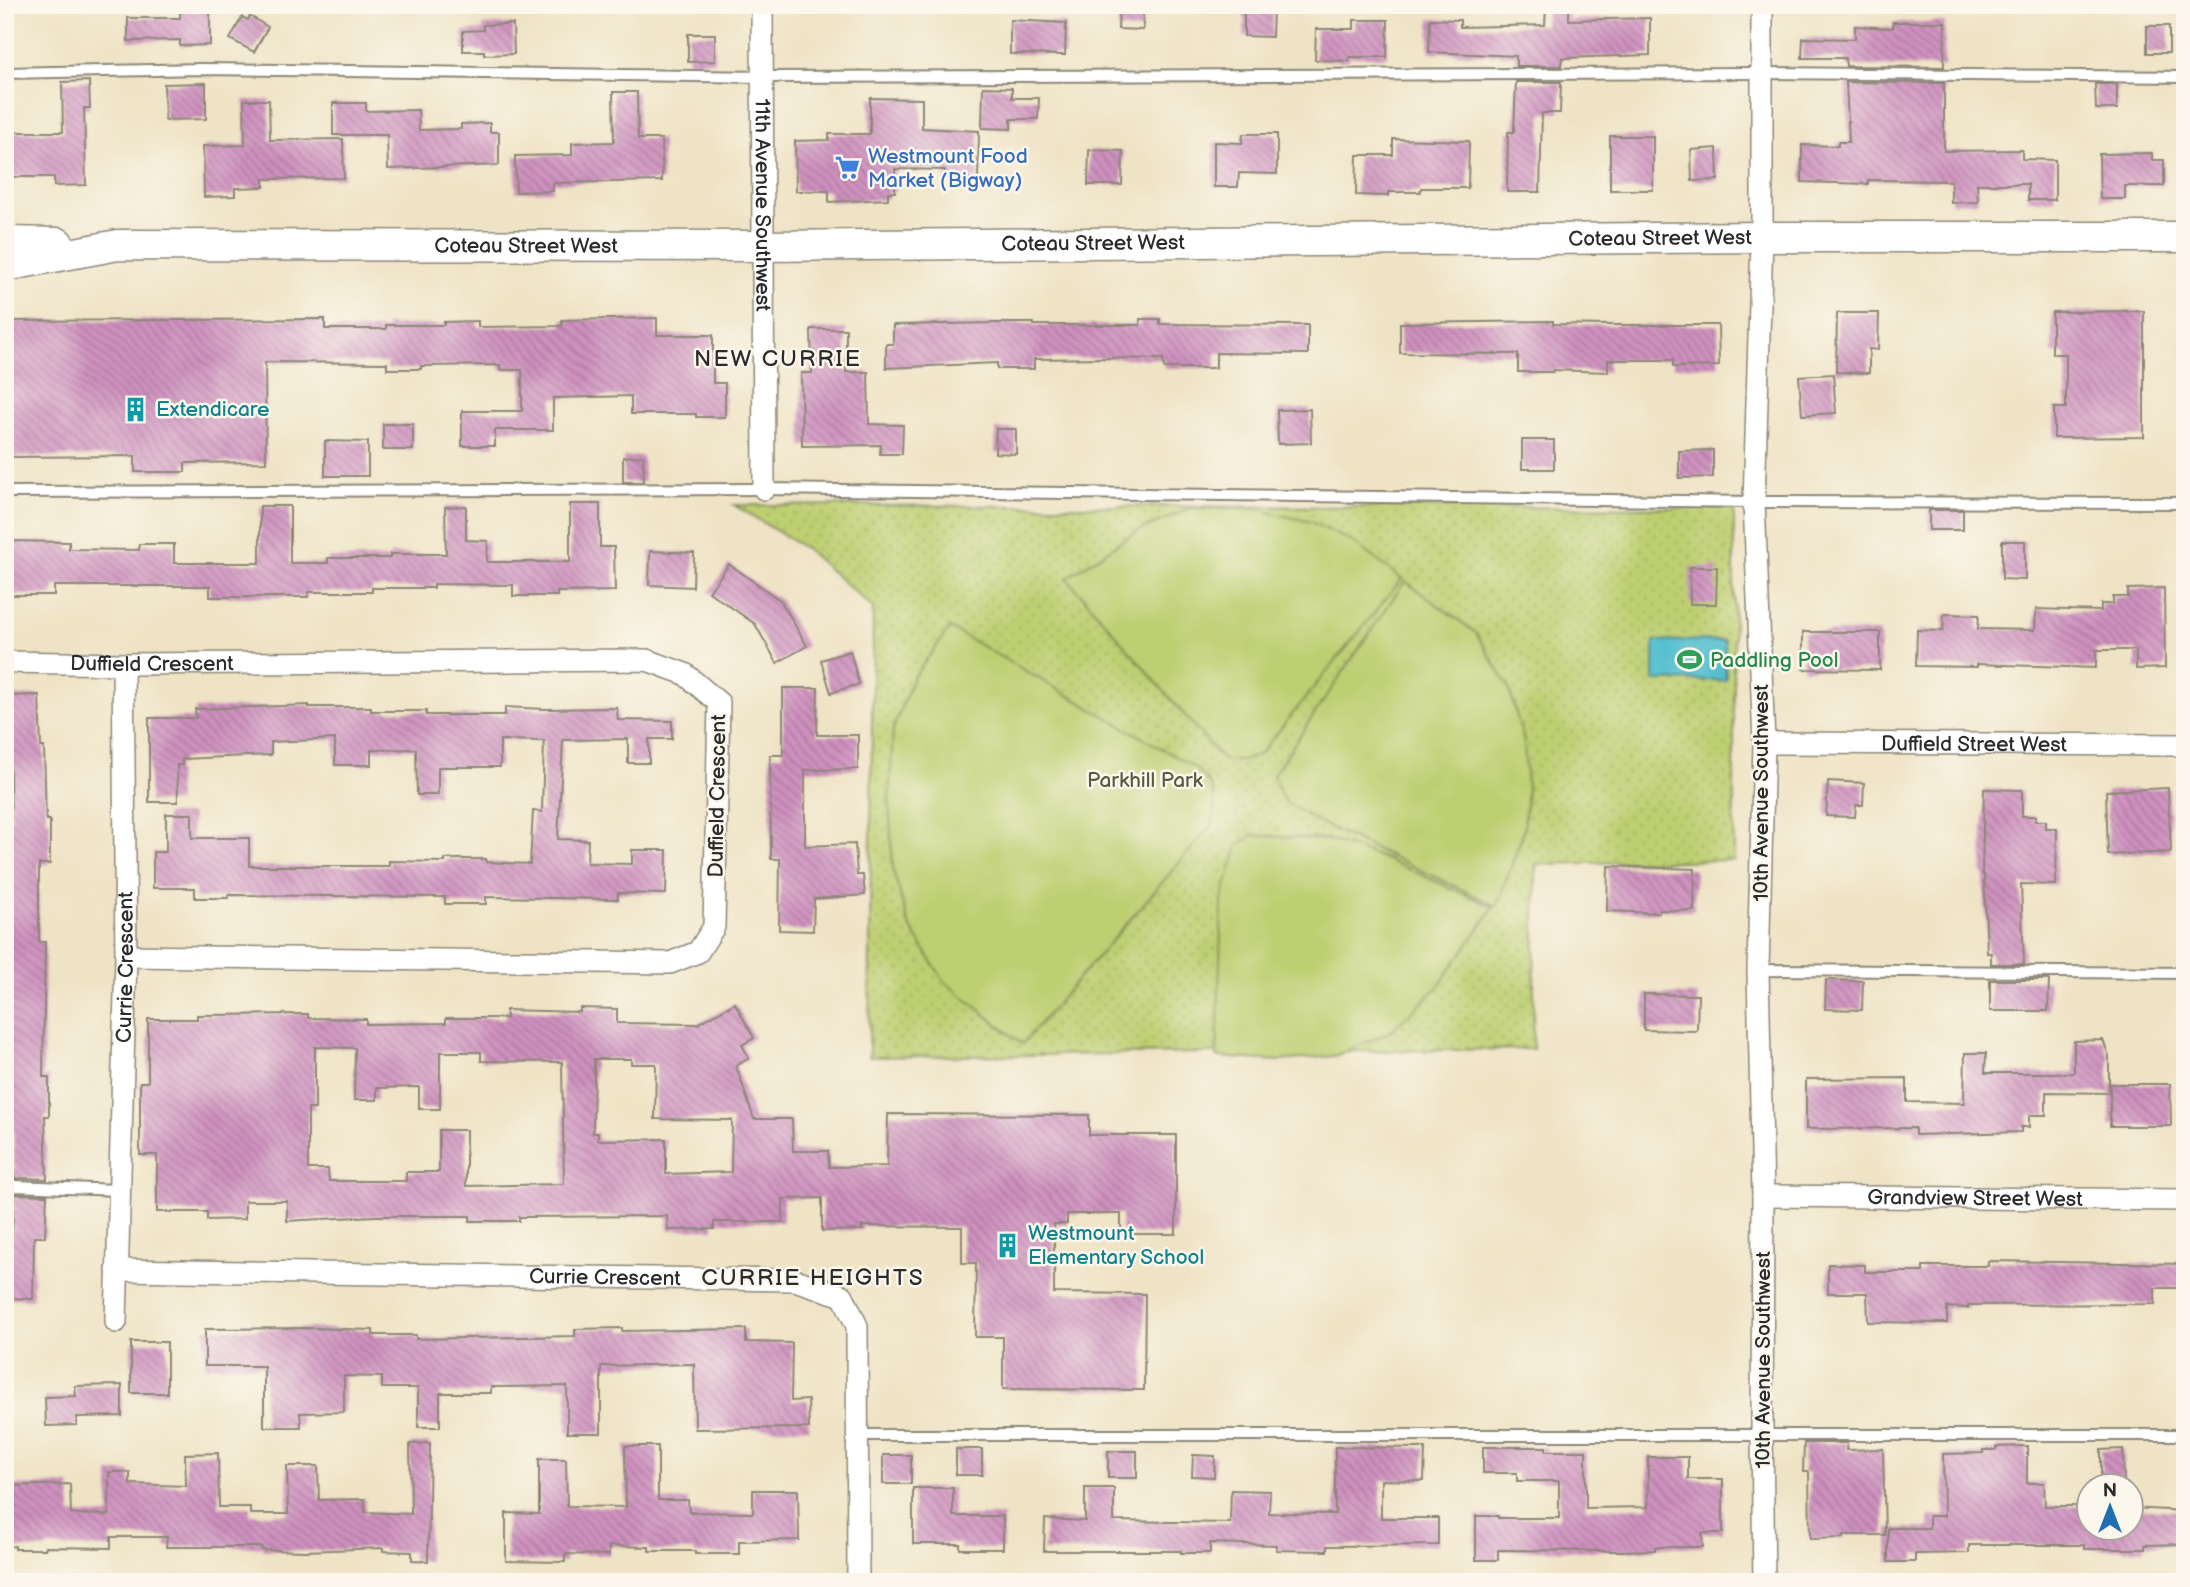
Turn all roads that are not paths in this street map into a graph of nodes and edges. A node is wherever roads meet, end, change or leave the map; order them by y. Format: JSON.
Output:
{"nodes":[{"id":1,"x":762,"y":5,"type":"edge"},
{"id":2,"x":1762,"y":5,"type":"edge"},
{"id":3,"x":5,"y":73,"type":"edge"},
{"id":4,"x":1762,"y":73,"type":"junction"},
{"id":5,"x":764,"y":77,"type":"junction"},
{"id":6,"x":2185,"y":77,"type":"edge"},
{"id":7,"x":1762,"y":237,"type":"junction"},
{"id":8,"x":2185,"y":237,"type":"edge"},
{"id":9,"x":5,"y":242,"type":"edge"},
{"id":10,"x":118,"y":245,"type":"junction"},
{"id":11,"x":762,"y":246,"type":"junction"},
{"id":12,"x":5,"y":265,"type":"edge"},
{"id":13,"x":764,"y":489,"type":"junction"},
{"id":14,"x":5,"y":492,"type":"edge"},
{"id":15,"x":1754,"y":502,"type":"junction"},
{"id":16,"x":2185,"y":503,"type":"edge"},
{"id":17,"x":5,"y":662,"type":"edge"},
{"id":18,"x":123,"y":664,"type":"junction"},
{"id":19,"x":1765,"y":743,"type":"junction"},
{"id":20,"x":2185,"y":745,"type":"edge"},
{"id":21,"x":126,"y":956,"type":"junction"},
{"id":22,"x":1758,"y":970,"type":"junction"},
{"id":23,"x":2185,"y":972,"type":"edge"},
{"id":24,"x":5,"y":1188,"type":"edge"},
{"id":25,"x":119,"y":1190,"type":"junction"},
{"id":26,"x":1763,"y":1196,"type":"junction"},
{"id":27,"x":2185,"y":1200,"type":"edge"},
{"id":28,"x":117,"y":1270,"type":"junction"},
{"id":29,"x":116,"y":1322,"type":"dead end"},
{"id":30,"x":858,"y":1435,"type":"junction"},
{"id":31,"x":2185,"y":1435,"type":"edge"},
{"id":32,"x":1762,"y":1436,"type":"junction"},
{"id":33,"x":858,"y":1582,"type":"edge"},
{"id":34,"x":1764,"y":1582,"type":"edge"}],
"edges":[{"from":1,"to":5,"type":"street","name":"11th Avenue Southwest"},
{"from":2,"to":4,"type":"street","name":"10th Avenue Southwest"},
{"from":3,"to":5,"type":"lane"},
{"from":4,"to":5,"type":"lane"},
{"from":4,"to":6,"type":"lane"},
{"from":4,"to":7,"type":"street","name":"10th Avenue Southwest"},
{"from":5,"to":11,"type":"street","name":"11th Avenue Southwest"},
{"from":7,"to":8,"type":"street","name":"Coteau Street West"},
{"from":7,"to":11,"type":"street","name":"Coteau Street West"},
{"from":7,"to":15,"type":"street","name":"10th Avenue Southwest"},
{"from":9,"to":10,"type":"street"},
{"from":10,"to":11,"type":"street","name":"Coteau Street West"},
{"from":10,"to":12,"type":"street","name":"Coteau Street West"},
{"from":11,"to":13,"type":"street","name":"11th Avenue Southwest"},
{"from":13,"to":14,"type":"lane"},
{"from":13,"to":15,"type":"lane"},
{"from":15,"to":16,"type":"lane"},
{"from":15,"to":19,"type":"street","name":"10th Avenue Southwest"},
{"from":17,"to":18,"type":"street","name":"Duffield Crescent"},
{"from":18,"to":21,"type":"street","name":"Currie Crescent"},
{"from":18,"to":21,"type":"street","name":"Duffield Crescent"},
{"from":19,"to":20,"type":"street","name":"Duffield Street West"},
{"from":19,"to":22,"type":"street","name":"10th Avenue Southwest"},
{"from":21,"to":25,"type":"street","name":"Currie Crescent"},
{"from":22,"to":23,"type":"lane"},
{"from":22,"to":26,"type":"street","name":"10th Avenue Southwest"},
{"from":24,"to":25,"type":"lane"},
{"from":25,"to":28,"type":"street","name":"Currie Crescent"},
{"from":26,"to":27,"type":"street","name":"Grandview Street West"},
{"from":26,"to":32,"type":"street","name":"10th Avenue Southwest"},
{"from":28,"to":29,"type":"street","name":"Currie Crescent"},
{"from":28,"to":30,"type":"street","name":"Currie Crescent"},
{"from":30,"to":32,"type":"lane"},
{"from":30,"to":33,"type":"street","name":"Currie Crescent"},
{"from":31,"to":32,"type":"lane"},
{"from":32,"to":34,"type":"street","name":"10th Avenue Southwest"}]}
